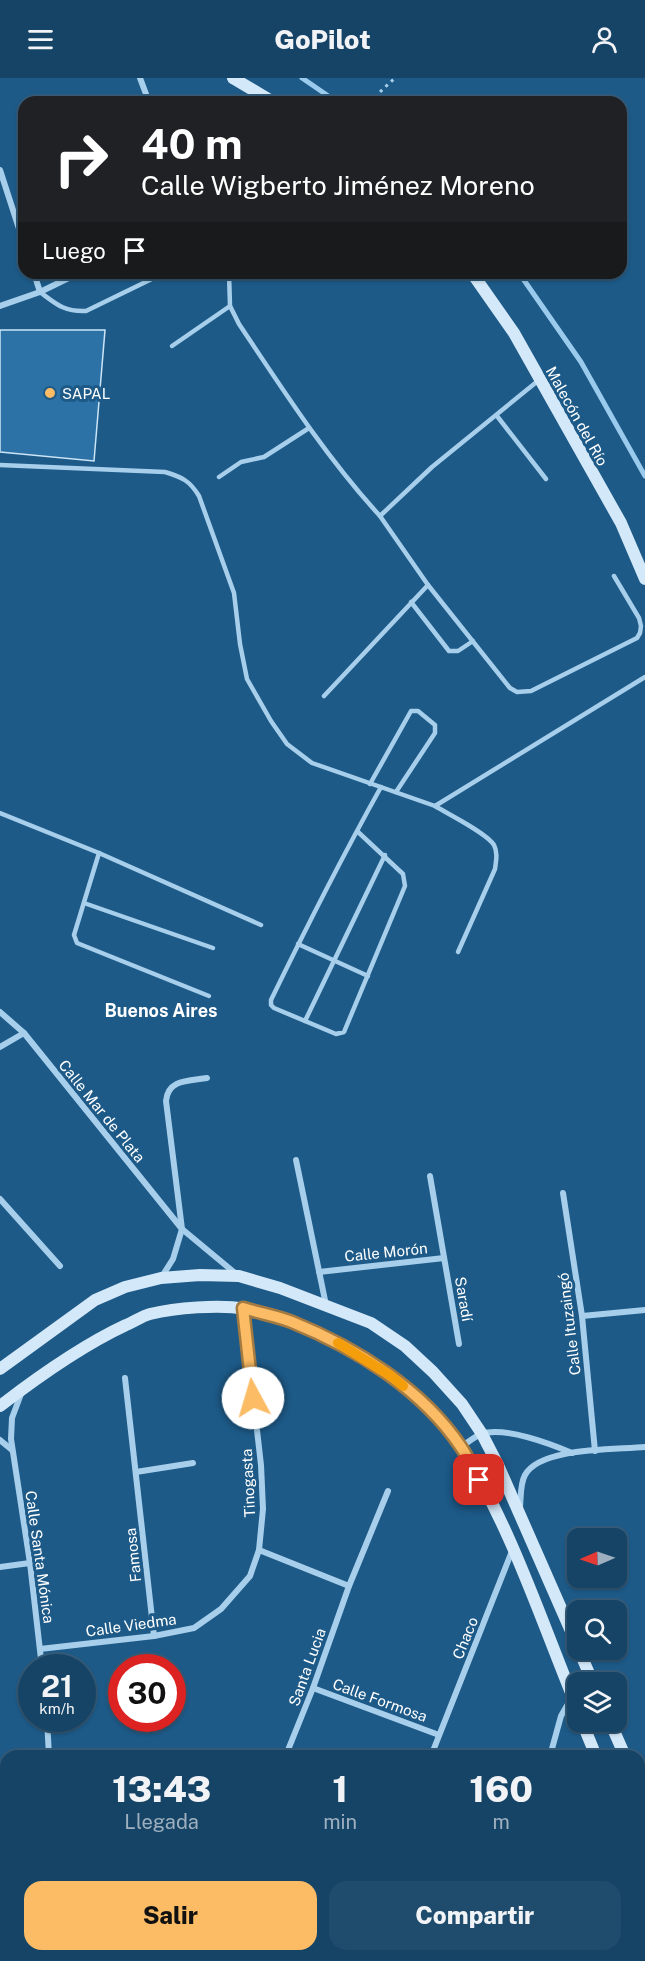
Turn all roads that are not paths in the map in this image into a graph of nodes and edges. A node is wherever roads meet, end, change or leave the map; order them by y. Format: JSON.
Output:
{"nodes":[{"id":1,"x":140,"y":78,"type":"edge"},
{"id":2,"x":233,"y":78,"type":"edge"},
{"id":3,"x":147,"y":96,"type":"edge"},
{"id":4,"x":263,"y":96,"type":"edge"},
{"id":5,"x":0,"y":170,"type":"edge"},
{"id":6,"x":18,"y":226,"type":"edge"},
{"id":7,"x":36,"y":279,"type":"edge"},
{"id":8,"x":67,"y":279,"type":"edge"},
{"id":9,"x":152,"y":279,"type":"edge"},
{"id":10,"x":229,"y":279,"type":"edge"},
{"id":11,"x":476,"y":279,"type":"edge"},
{"id":12,"x":40,"y":292,"type":"junction"},
{"id":13,"x":0,"y":306,"type":"edge"},
{"id":14,"x":231,"y":306,"type":"junction"},
{"id":15,"x":172,"y":346,"type":"dead end"},
{"id":16,"x":539,"y":380,"type":"junction"},
{"id":17,"x":497,"y":416,"type":"junction"},
{"id":18,"x":309,"y":428,"type":"junction"},
{"id":19,"x":0,"y":465,"type":"edge"},
{"id":20,"x":219,"y":477,"type":"dead end"},
{"id":21,"x":546,"y":478,"type":"dead end"},
{"id":22,"x":380,"y":516,"type":"junction"},
{"id":23,"x":614,"y":576,"type":"dead end"},
{"id":24,"x":645,"y":579,"type":"edge"},
{"id":25,"x":428,"y":585,"type":"junction"},
{"id":26,"x":411,"y":602,"type":"junction"},
{"id":27,"x":473,"y":641,"type":"junction"},
{"id":28,"x":645,"y":677,"type":"edge"},
{"id":29,"x":324,"y":696,"type":"dead end"},
{"id":30,"x":370,"y":784,"type":"junction"},
{"id":31,"x":381,"y":787,"type":"junction"},
{"id":32,"x":396,"y":792,"type":"junction"},
{"id":33,"x":435,"y":806,"type":"junction"},
{"id":34,"x":0,"y":813,"type":"edge"},
{"id":35,"x":357,"y":831,"type":"junction"},
{"id":36,"x":99,"y":853,"type":"junction"},
{"id":37,"x":385,"y":855,"type":"junction"},
{"id":38,"x":84,"y":903,"type":"junction"},
{"id":39,"x":261,"y":925,"type":"dead end"},
{"id":40,"x":298,"y":944,"type":"junction"},
{"id":41,"x":213,"y":948,"type":"dead end"},
{"id":42,"x":458,"y":952,"type":"dead end"},
{"id":43,"x":333,"y":960,"type":"junction"},
{"id":44,"x":368,"y":976,"type":"junction"},
{"id":45,"x":209,"y":996,"type":"dead end"},
{"id":46,"x":0,"y":1011,"type":"edge"},
{"id":47,"x":305,"y":1021,"type":"junction"},
{"id":48,"x":24,"y":1033,"type":"junction"},
{"id":49,"x":0,"y":1047,"type":"edge"},
{"id":50,"x":207,"y":1078,"type":"dead end"},
{"id":51,"x":296,"y":1160,"type":"dead end"},
{"id":52,"x":430,"y":1176,"type":"dead end"},
{"id":53,"x":563,"y":1193,"type":"dead end"},
{"id":54,"x":0,"y":1198,"type":"edge"},
{"id":55,"x":182,"y":1229,"type":"junction"},
{"id":56,"x":444,"y":1258,"type":"junction"},
{"id":57,"x":60,"y":1266,"type":"dead end"},
{"id":58,"x":319,"y":1272,"type":"junction"},
{"id":59,"x":239,"y":1276,"type":"junction"},
{"id":60,"x":161,"y":1278,"type":"junction"},
{"id":61,"x":326,"y":1305,"type":"junction"},
{"id":62,"x":243,"y":1308,"type":"junction"},
{"id":63,"x":645,"y":1310,"type":"edge"},
{"id":64,"x":582,"y":1316,"type":"junction"},
{"id":65,"x":459,"y":1344,"type":"dead end"},
{"id":66,"x":0,"y":1370,"type":"edge"},
{"id":67,"x":124,"y":1378,"type":"dead end"},
{"id":68,"x":24,"y":1388,"type":"junction"},
{"id":69,"x":0,"y":1406,"type":"edge"},
{"id":70,"x":482,"y":1434,"type":"junction"},
{"id":71,"x":0,"y":1440,"type":"edge"},
{"id":72,"x":461,"y":1447,"type":"junction"},
{"id":73,"x":645,"y":1447,"type":"edge"},
{"id":74,"x":13,"y":1450,"type":"junction"},
{"id":75,"x":595,"y":1451,"type":"junction"},
{"id":76,"x":573,"y":1453,"type":"junction"},
{"id":77,"x":193,"y":1463,"type":"dead end"},
{"id":78,"x":136,"y":1472,"type":"junction"},
{"id":79,"x":388,"y":1491,"type":"dead end"},
{"id":80,"x":520,"y":1514,"type":"junction"},
{"id":81,"x":259,"y":1550,"type":"junction"},
{"id":82,"x":513,"y":1550,"type":"junction"},
{"id":83,"x":30,"y":1563,"type":"junction"},
{"id":84,"x":0,"y":1567,"type":"edge"},
{"id":85,"x":349,"y":1586,"type":"junction"},
{"id":86,"x":567,"y":1623,"type":"edge"},
{"id":87,"x":154,"y":1636,"type":"junction"},
{"id":88,"x":40,"y":1649,"type":"junction"},
{"id":89,"x":41,"y":1654,"type":"edge"},
{"id":90,"x":567,"y":1684,"type":"edge"},
{"id":91,"x":313,"y":1688,"type":"junction"},
{"id":92,"x":567,"y":1705,"type":"edge"},
{"id":93,"x":48,"y":1732,"type":"edge"},
{"id":94,"x":586,"y":1732,"type":"edge"},
{"id":95,"x":614,"y":1732,"type":"edge"},
{"id":96,"x":439,"y":1735,"type":"junction"},
{"id":97,"x":49,"y":1750,"type":"edge"},
{"id":98,"x":288,"y":1750,"type":"edge"},
{"id":99,"x":433,"y":1750,"type":"edge"},
{"id":100,"x":552,"y":1750,"type":"edge"},
{"id":101,"x":594,"y":1750,"type":"edge"},
{"id":102,"x":622,"y":1750,"type":"edge"}],
"edges":[{"from":1,"to":3,"type":"street"},
{"from":2,"to":4,"type":"street"},
{"from":5,"to":6,"type":"street"},
{"from":7,"to":12,"type":"street"},
{"from":8,"to":12,"type":"street"},
{"from":9,"to":12,"type":"lane"},
{"from":10,"to":14,"type":"lane"},
{"from":11,"to":16,"type":"street","name":"Malecón del Río"},
{"from":12,"to":13,"type":"street"},
{"from":14,"to":15,"type":"lane"},
{"from":14,"to":18,"type":"lane"},
{"from":16,"to":17,"type":"lane"},
{"from":16,"to":24,"type":"street","name":"Malecón del Río"},
{"from":17,"to":21,"type":"lane"},
{"from":17,"to":22,"type":"lane"},
{"from":18,"to":20,"type":"lane"},
{"from":18,"to":22,"type":"lane"},
{"from":19,"to":30,"type":"lane"},
{"from":22,"to":25,"type":"lane"},
{"from":23,"to":27,"type":"lane"},
{"from":25,"to":26,"type":"lane"},
{"from":25,"to":27,"type":"lane"},
{"from":26,"to":27,"type":"lane"},
{"from":26,"to":29,"type":"lane"},
{"from":28,"to":33,"type":"lane"},
{"from":30,"to":31,"type":"lane"},
{"from":30,"to":32,"type":"lane"},
{"from":31,"to":32,"type":"lane"},
{"from":31,"to":35,"type":"lane"},
{"from":32,"to":33,"type":"lane"},
{"from":33,"to":42,"type":"lane"},
{"from":34,"to":36,"type":"lane"},
{"from":35,"to":37,"type":"lane"},
{"from":35,"to":40,"type":"lane"},
{"from":36,"to":38,"type":"lane"},
{"from":36,"to":39,"type":"lane"},
{"from":37,"to":43,"type":"lane"},
{"from":37,"to":44,"type":"lane"},
{"from":38,"to":41,"type":"lane"},
{"from":38,"to":45,"type":"lane"},
{"from":40,"to":43,"type":"lane"},
{"from":40,"to":47,"type":"lane"},
{"from":43,"to":44,"type":"lane"},
{"from":43,"to":47,"type":"lane"},
{"from":44,"to":47,"type":"lane"},
{"from":46,"to":48,"type":"street","name":"Calle Mar de Plata"},
{"from":48,"to":49,"type":"street"},
{"from":48,"to":55,"type":"street","name":"Calle Mar de Plata"},
{"from":50,"to":55,"type":"street"},
{"from":51,"to":58,"type":"street"},
{"from":52,"to":56,"type":"street","name":"Calle Morón"},
{"from":53,"to":64,"type":"street","name":"Calle Ituzaingó"},
{"from":54,"to":57,"type":"street"},
{"from":55,"to":59,"type":"street","name":"Calle Mar de Plata"},
{"from":55,"to":60,"type":"street"},
{"from":56,"to":58,"type":"street","name":"Calle Morón"},
{"from":56,"to":65,"type":"street","name":"Saradí"},
{"from":58,"to":61,"type":"street"},
{"from":59,"to":60,"type":"street"},
{"from":59,"to":61,"type":"street"},
{"from":60,"to":66,"type":"street"},
{"from":61,"to":70,"type":"street"},
{"from":62,"to":68,"type":"street"},
{"from":62,"to":72,"type":"street"},
{"from":62,"to":81,"type":"street","name":"Tinogasta"},
{"from":63,"to":64,"type":"street"},
{"from":64,"to":75,"type":"street","name":"Calle Ituzaingó"},
{"from":67,"to":78,"type":"street","name":"Famosa"},
{"from":68,"to":69,"type":"street"},
{"from":68,"to":74,"type":"street","name":"Calle Santa Mónica"},
{"from":70,"to":72,"type":"street"},
{"from":70,"to":76,"type":"street"},
{"from":70,"to":80,"type":"street"},
{"from":71,"to":74,"type":"street"},
{"from":72,"to":82,"type":"street"},
{"from":73,"to":75,"type":"street"},
{"from":74,"to":83,"type":"street","name":"Calle Santa Mónica"},
{"from":75,"to":76,"type":"street"},
{"from":76,"to":80,"type":"street"},
{"from":77,"to":78,"type":"street"},
{"from":78,"to":87,"type":"street","name":"Famosa"},
{"from":79,"to":85,"type":"street","name":"Santa Lucia"},
{"from":80,"to":86,"type":"street"},
{"from":81,"to":85,"type":"street"},
{"from":81,"to":87,"type":"street","name":"Calle Viedma"},
{"from":82,"to":90,"type":"street"},
{"from":82,"to":96,"type":"street","name":"Chaco"},
{"from":83,"to":84,"type":"street"},
{"from":83,"to":88,"type":"street","name":"Calle Santa Mónica"},
{"from":85,"to":91,"type":"street","name":"Santa Lucia"},
{"from":87,"to":88,"type":"street","name":"Calle Viedma"},
{"from":88,"to":89,"type":"street","name":"Calle Santa Mónica"},
{"from":91,"to":96,"type":"street","name":"Calle Formosa"},
{"from":91,"to":98,"type":"street","name":"Santa Lucia"},
{"from":92,"to":100,"type":"street"},
{"from":93,"to":97,"type":"street"},
{"from":94,"to":101,"type":"street"},
{"from":95,"to":102,"type":"street"},
{"from":96,"to":99,"type":"street","name":"Chaco"}]}
